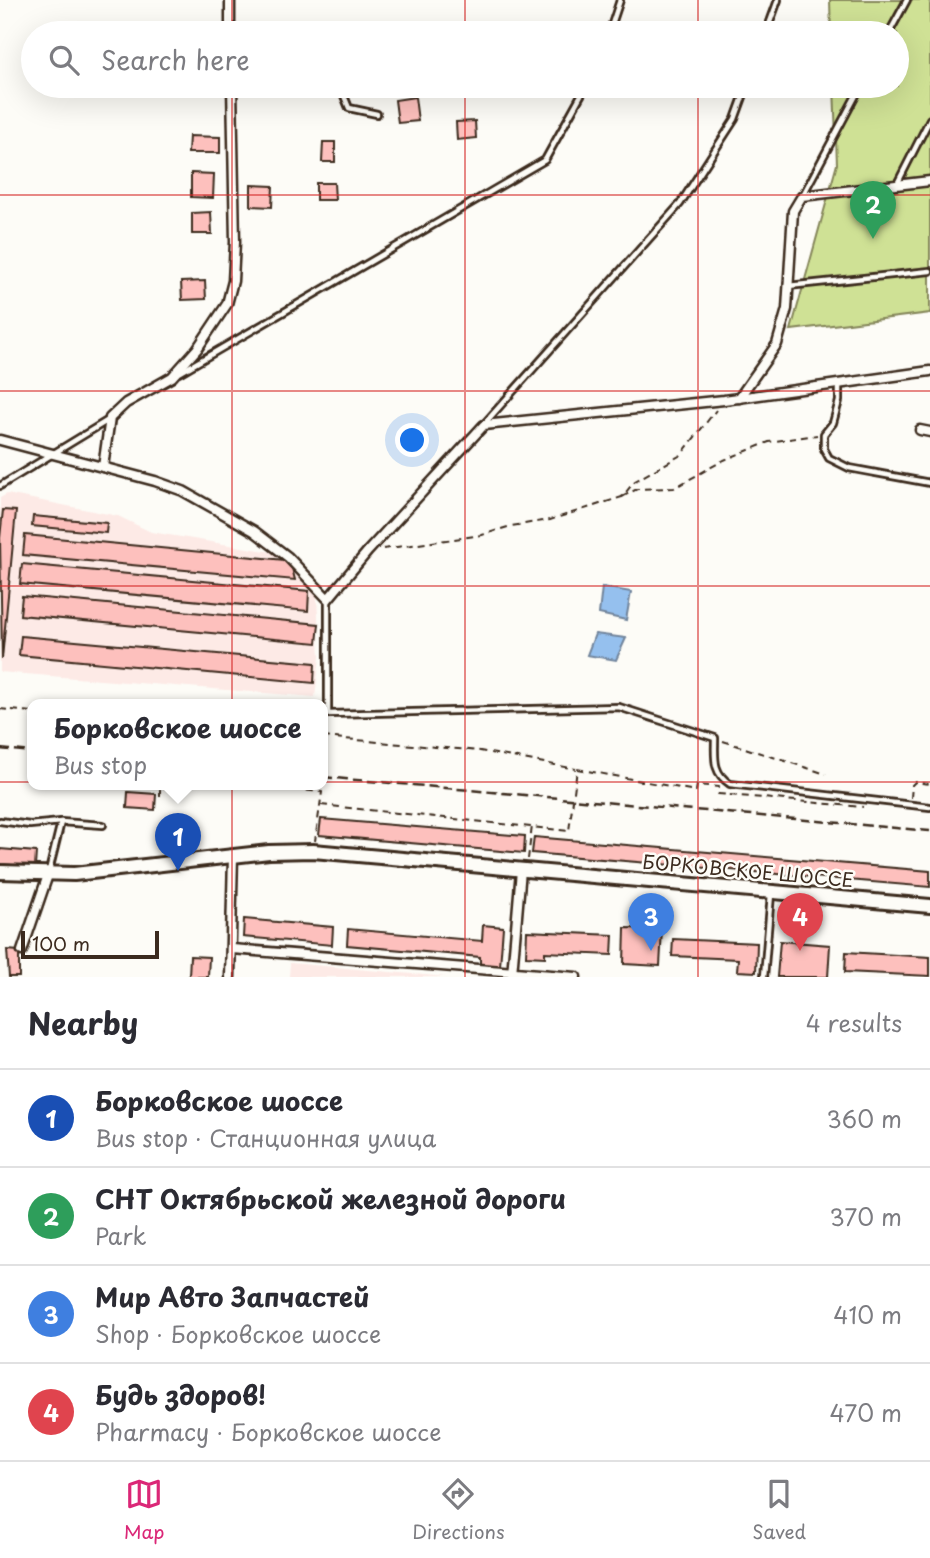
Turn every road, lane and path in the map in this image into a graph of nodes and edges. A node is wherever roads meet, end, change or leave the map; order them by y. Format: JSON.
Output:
{"nodes":[{"id":1,"x":230,"y":0,"type":"edge"},
{"id":2,"x":620,"y":0,"type":"edge"},
{"id":3,"x":778,"y":0,"type":"edge"},
{"id":4,"x":907,"y":0,"type":"edge"},
{"id":5,"x":230,"y":21,"type":"edge"},
{"id":6,"x":613,"y":21,"type":"edge"},
{"id":7,"x":770,"y":21,"type":"edge"},
{"id":8,"x":896,"y":21,"type":"edge"},
{"id":9,"x":232,"y":98,"type":"edge"},
{"id":10,"x":345,"y":98,"type":"edge"},
{"id":11,"x":579,"y":98,"type":"edge"},
{"id":12,"x":743,"y":98,"type":"edge"},
{"id":13,"x":855,"y":98,"type":"edge"},
{"id":14,"x":377,"y":114,"type":"dead end"},
{"id":15,"x":930,"y":119,"type":"edge"},
{"id":16,"x":930,"y":181,"type":"edge"},
{"id":17,"x":896,"y":185,"type":"junction"},
{"id":18,"x":803,"y":196,"type":"junction"},
{"id":19,"x":930,"y":271,"type":"edge"},
{"id":20,"x":788,"y":286,"type":"junction"},
{"id":21,"x":930,"y":371,"type":"edge"},
{"id":22,"x":172,"y":377,"type":"junction"},
{"id":23,"x":839,"y":385,"type":"junction"},
{"id":24,"x":739,"y":398,"type":"junction"},
{"id":25,"x":724,"y":400,"type":"junction"},
{"id":26,"x":110,"y":418,"type":"junction"},
{"id":27,"x":484,"y":425,"type":"junction"},
{"id":28,"x":920,"y":430,"type":"dead end"},
{"id":29,"x":930,"y":432,"type":"edge"},
{"id":30,"x":824,"y":434,"type":"junction"},
{"id":31,"x":0,"y":440,"type":"edge"},
{"id":32,"x":54,"y":454,"type":"junction"},
{"id":33,"x":103,"y":467,"type":"junction"},
{"id":34,"x":930,"y":483,"type":"edge"},
{"id":35,"x":0,"y":486,"type":"edge"},
{"id":36,"x":621,"y":497,"type":"junction"},
{"id":37,"x":368,"y":551,"type":"junction"},
{"id":38,"x":328,"y":599,"type":"junction"},
{"id":39,"x":0,"y":709,"type":"edge"},
{"id":40,"x":27,"y":711,"type":"edge"},
{"id":41,"x":328,"y":737,"type":"edge"},
{"id":42,"x":715,"y":738,"type":"junction"},
{"id":43,"x":577,"y":769,"type":"junction"},
{"id":44,"x":826,"y":774,"type":"dead end"},
{"id":45,"x":930,"y":783,"type":"edge"},
{"id":46,"x":160,"y":790,"type":"edge"},
{"id":47,"x":301,"y":790,"type":"edge"},
{"id":48,"x":322,"y":792,"type":"joint"},
{"id":49,"x":160,"y":796,"type":"dead end"},
{"id":50,"x":894,"y":802,"type":"junction"},
{"id":51,"x":321,"y":805,"type":"junction"},
{"id":52,"x":863,"y":807,"type":"dead end"},
{"id":53,"x":930,"y":807,"type":"edge"},
{"id":54,"x":0,"y":821,"type":"edge"},
{"id":55,"x":61,"y":822,"type":"junction"},
{"id":56,"x":103,"y":825,"type":"dead end"},
{"id":57,"x":532,"y":826,"type":"junction"},
{"id":58,"x":314,"y":851,"type":"junction"},
{"id":59,"x":233,"y":856,"type":"junction"},
{"id":60,"x":524,"y":870,"type":"junction"},
{"id":61,"x":0,"y":872,"type":"edge"},
{"id":62,"x":48,"y":875,"type":"junction"},
{"id":63,"x":772,"y":892,"type":"junction"},
{"id":64,"x":930,"y":906,"type":"edge"},
{"id":65,"x":232,"y":949,"type":"junction"},
{"id":66,"x":22,"y":951,"type":"dead end"},
{"id":67,"x":512,"y":974,"type":"edge"},
{"id":68,"x":564,"y":976,"type":"edge"},
{"id":69,"x":230,"y":977,"type":"edge"},
{"id":70,"x":576,"y":977,"type":"edge"},
{"id":71,"x":764,"y":977,"type":"edge"}],
"edges":[{"from":1,"to":5,"type":"street"},
{"from":2,"to":6,"type":"lane"},
{"from":3,"to":7,"type":"lane"},
{"from":4,"to":8,"type":"lane"},
{"from":9,"to":22,"type":"street"},
{"from":10,"to":14,"type":"lane"},
{"from":11,"to":22,"type":"lane"},
{"from":12,"to":27,"type":"lane"},
{"from":13,"to":18,"type":"lane"},
{"from":15,"to":17,"type":"lane"},
{"from":16,"to":17,"type":"street"},
{"from":17,"to":18,"type":"street"},
{"from":18,"to":20,"type":"street"},
{"from":19,"to":20,"type":"lane"},
{"from":20,"to":24,"type":"street"},
{"from":21,"to":23,"type":"street"},
{"from":22,"to":26,"type":"street"},
{"from":23,"to":24,"type":"street"},
{"from":23,"to":30,"type":"lane"},
{"from":24,"to":25,"type":"street"},
{"from":25,"to":27,"type":"street"},
{"from":25,"to":36,"type":"path"},
{"from":26,"to":32,"type":"lane"},
{"from":26,"to":33,"type":"street"},
{"from":27,"to":37,"type":"street"},
{"from":28,"to":29,"type":"street"},
{"from":30,"to":34,"type":"lane"},
{"from":30,"to":36,"type":"path"},
{"from":31,"to":32,"type":"street"},
{"from":32,"to":33,"type":"street"},
{"from":32,"to":35,"type":"lane"},
{"from":33,"to":38,"type":"street"},
{"from":36,"to":37,"type":"path"},
{"from":37,"to":38,"type":"street"},
{"from":38,"to":42,"type":"lane"},
{"from":39,"to":40,"type":"path"},
{"from":41,"to":43,"type":"path"},
{"from":42,"to":44,"type":"path"},
{"from":42,"to":50,"type":"lane"},
{"from":43,"to":52,"type":"path"},
{"from":43,"to":57,"type":"path"},
{"from":45,"to":50,"type":"path"},
{"from":46,"to":49,"type":"path"},
{"from":47,"to":48,"type":"path"},
{"from":48,"to":51,"type":"path"},
{"from":50,"to":53,"type":"lane"},
{"from":51,"to":57,"type":"path"},
{"from":51,"to":58,"type":"path"},
{"from":54,"to":55,"type":"lane"},
{"from":55,"to":56,"type":"lane"},
{"from":55,"to":62,"type":"lane"},
{"from":57,"to":60,"type":"path"},
{"from":58,"to":59,"type":"main road","name":"БОРКОВСКОЕ ШОССЕ"},
{"from":58,"to":60,"type":"main road","name":"БОРКОВСКОЕ ШОССЕ"},
{"from":59,"to":62,"type":"main road","name":"БОРКОВСКОЕ ШОССЕ"},
{"from":59,"to":65,"type":"street"},
{"from":60,"to":63,"type":"main road","name":"БОРКОВСКОЕ ШОССЕ"},
{"from":60,"to":67,"type":"street"},
{"from":61,"to":62,"type":"main road","name":"БОРКОВСКОЕ ШОССЕ"},
{"from":62,"to":66,"type":"street"},
{"from":63,"to":64,"type":"main road","name":"БОРКОВСКОЕ ШОССЕ"},
{"from":63,"to":71,"type":"lane"},
{"from":65,"to":67,"type":"street"},
{"from":65,"to":69,"type":"street"},
{"from":67,"to":68,"type":"street"},
{"from":68,"to":70,"type":"street"}]}
